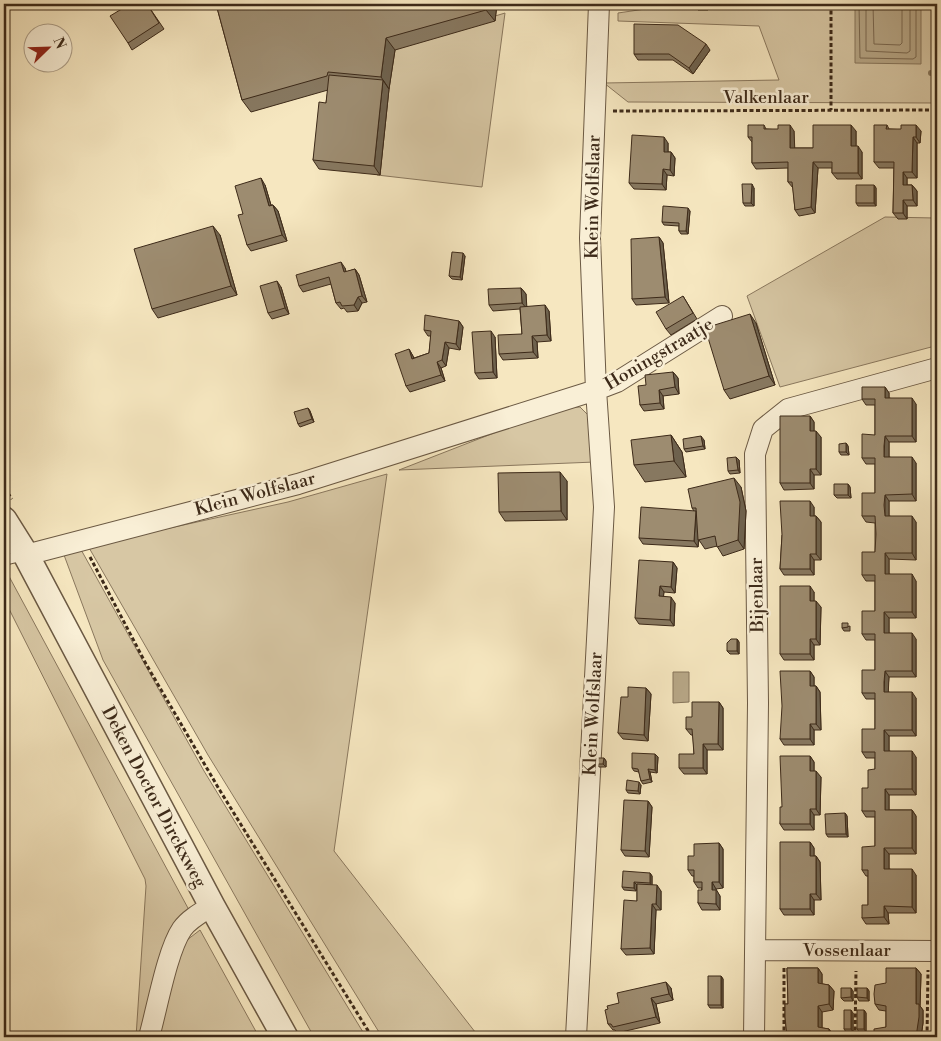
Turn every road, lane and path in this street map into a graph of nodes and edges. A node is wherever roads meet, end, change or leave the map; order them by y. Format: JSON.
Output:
{"nodes":[{"id":1,"x":599,"y":4,"type":"edge"},
{"id":2,"x":831,"y":4,"type":"edge"},
{"id":3,"x":831,"y":110,"type":"junction"},
{"id":4,"x":937,"y":110,"type":"edge"},
{"id":5,"x":595,"y":111,"type":"junction"},
{"id":6,"x":722,"y":316,"type":"dead end"},
{"id":7,"x":937,"y":368,"type":"edge"},
{"id":8,"x":596,"y":390,"type":"junction"},
{"id":9,"x":4,"y":520,"type":"edge"},
{"id":10,"x":81,"y":539,"type":"junction"},
{"id":11,"x":15,"y":558,"type":"edge"},
{"id":12,"x":212,"y":906,"type":"junction"},
{"id":13,"x":756,"y":950,"type":"junction"},
{"id":14,"x":784,"y":950,"type":"junction"},
{"id":15,"x":856,"y":950,"type":"junction"},
{"id":16,"x":933,"y":951,"type":"edge"},
{"id":17,"x":149,"y":1037,"type":"edge"},
{"id":18,"x":285,"y":1037,"type":"edge"},
{"id":19,"x":372,"y":1037,"type":"edge"},
{"id":20,"x":576,"y":1037,"type":"edge"},
{"id":21,"x":754,"y":1037,"type":"edge"},
{"id":22,"x":784,"y":1037,"type":"edge"},
{"id":23,"x":856,"y":1037,"type":"edge"},
{"id":24,"x":927,"y":1037,"type":"edge"}],
"edges":[{"from":1,"to":5,"type":"street","name":"Klein Wolfslaar"},
{"from":2,"to":3,"type":"path"},
{"from":3,"to":4,"type":"path","name":"Valkenlaar"},
{"from":3,"to":5,"type":"path","name":"Valkenlaar"},
{"from":5,"to":8,"type":"street","name":"Klein Wolfslaar"},
{"from":6,"to":8,"type":"street","name":"Honingstraatje"},
{"from":7,"to":13,"type":"street","name":"Bijenlaar"},
{"from":8,"to":10,"type":"street","name":"Klein Wolfslaar"},
{"from":8,"to":20,"type":"street","name":"Klein Wolfslaar"},
{"from":9,"to":11,"type":"street","name":"Deken Doctor Dirckxweg"},
{"from":10,"to":11,"type":"street","name":"Klein Wolfslaar"},
{"from":10,"to":19,"type":"path"},
{"from":11,"to":12,"type":"street","name":"Deken Doctor Dirckxweg"},
{"from":12,"to":17,"type":"street"},
{"from":12,"to":18,"type":"street","name":"Deken Doctor Dirckxweg"},
{"from":13,"to":14,"type":"street","name":"Vossenlaar"},
{"from":13,"to":21,"type":"street","name":"Bijenlaar"},
{"from":14,"to":15,"type":"street","name":"Vossenlaar"},
{"from":14,"to":22,"type":"path"},
{"from":15,"to":16,"type":"street","name":"Vossenlaar"},
{"from":15,"to":23,"type":"path"},
{"from":16,"to":24,"type":"path"}]}
